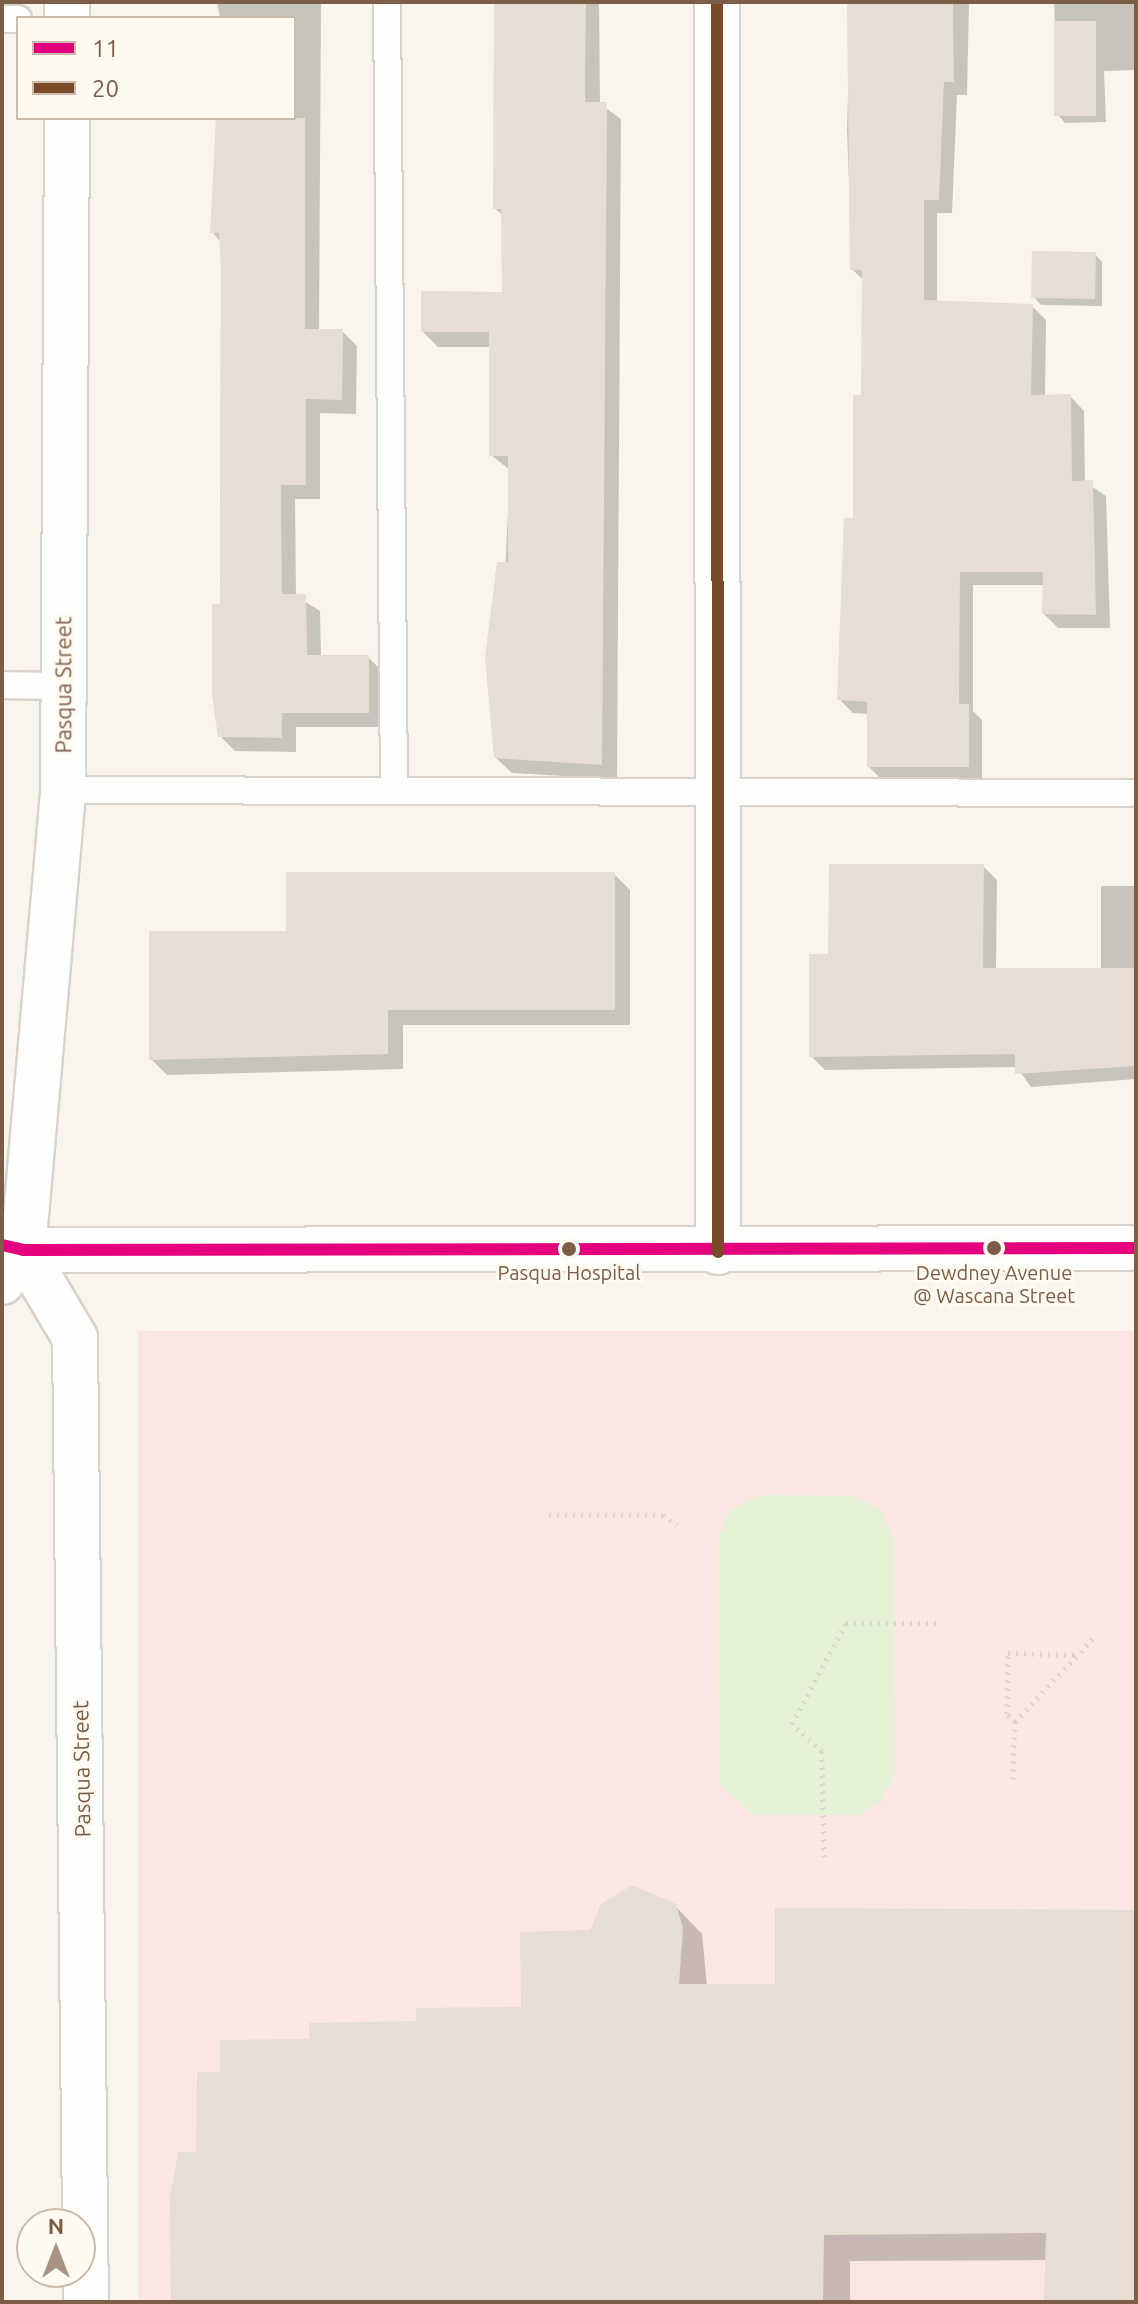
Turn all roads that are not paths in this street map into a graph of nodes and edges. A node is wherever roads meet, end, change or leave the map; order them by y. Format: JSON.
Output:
{"nodes":[{"id":1,"x":387,"y":2,"type":"edge"},
{"id":2,"x":717,"y":2,"type":"edge"},
{"id":3,"x":67,"y":120,"type":"edge"},
{"id":4,"x":2,"y":685,"type":"edge"},
{"id":5,"x":63,"y":686,"type":"junction"},
{"id":6,"x":63,"y":790,"type":"junction"},
{"id":7,"x":394,"y":791,"type":"junction"},
{"id":8,"x":1136,"y":793,"type":"edge"},
{"id":9,"x":720,"y":795,"type":"junction"},
{"id":10,"x":1136,"y":1248,"type":"edge"},
{"id":11,"x":718,"y":1252,"type":"junction"},
{"id":12,"x":7,"y":1258,"type":"edge"},
{"id":13,"x":86,"y":2302,"type":"edge"}],
"edges":[{"from":1,"to":7,"type":"lane"},
{"from":2,"to":9,"type":"street"},
{"from":3,"to":5,"type":"street","name":"Pasqua Street"},
{"from":4,"to":5,"type":"lane"},
{"from":5,"to":6,"type":"street","name":"Pasqua Street"},
{"from":6,"to":7,"type":"lane"},
{"from":6,"to":12,"type":"street","name":"Pasqua Street"},
{"from":7,"to":9,"type":"lane"},
{"from":8,"to":9,"type":"lane"},
{"from":9,"to":11,"type":"street"},
{"from":10,"to":11,"type":"street"},
{"from":11,"to":12,"type":"street"},
{"from":12,"to":13,"type":"street","name":"Pasqua Street"}]}
